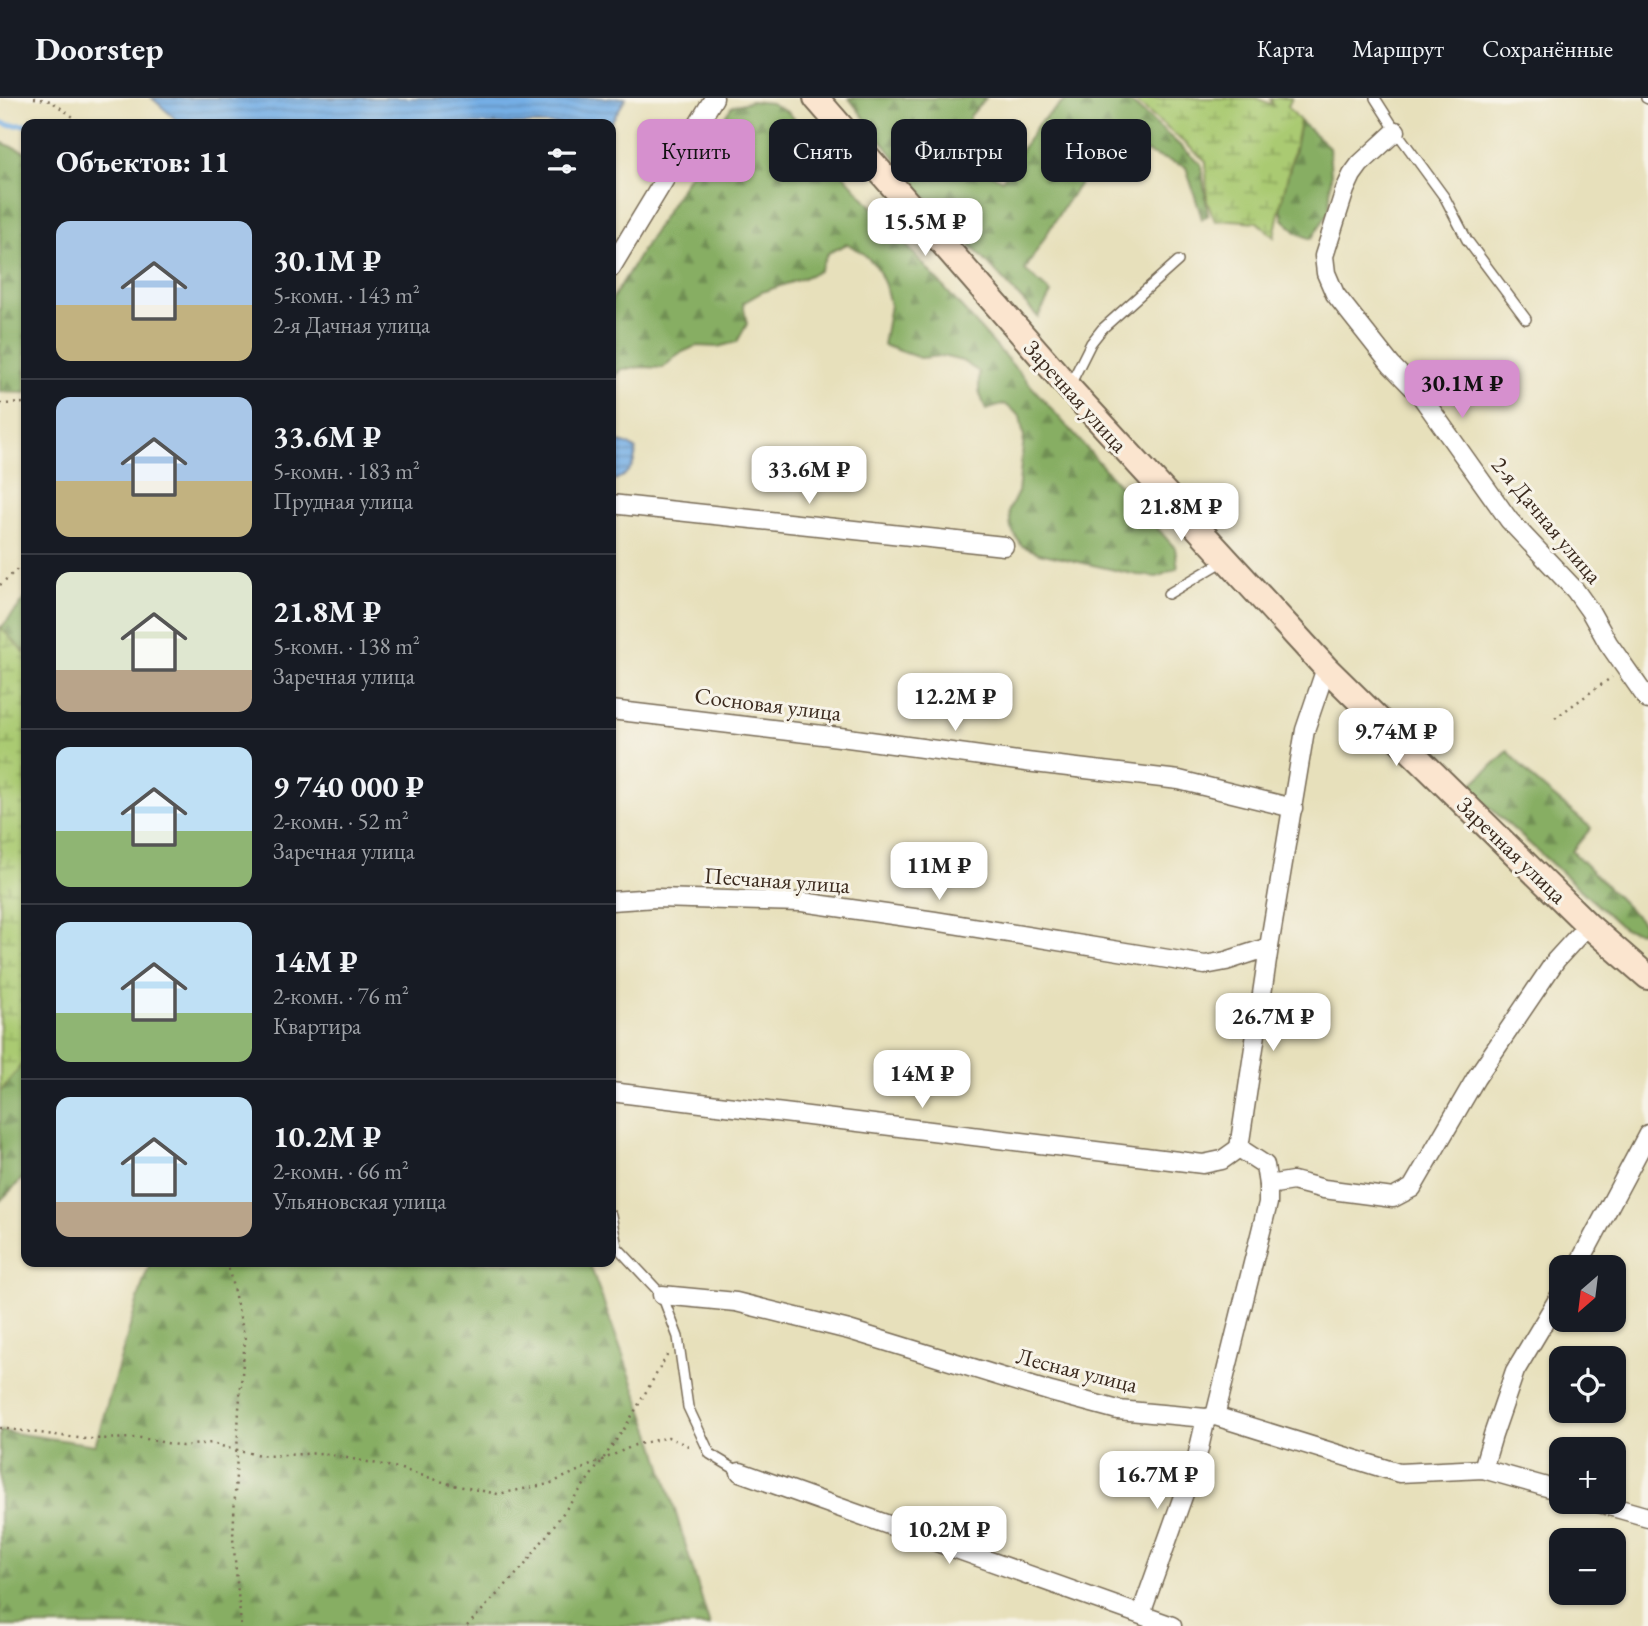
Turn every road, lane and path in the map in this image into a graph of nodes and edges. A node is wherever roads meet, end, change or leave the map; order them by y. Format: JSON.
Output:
{"nodes":[{"id":1,"x":34,"y":98,"type":"edge"},
{"id":2,"x":714,"y":98,"type":"edge"},
{"id":3,"x":816,"y":98,"type":"edge"},
{"id":4,"x":1375,"y":98,"type":"edge"},
{"id":5,"x":76,"y":119,"type":"edge"},
{"id":6,"x":1396,"y":131,"type":"junction"},
{"id":7,"x":616,"y":260,"type":"edge"},
{"id":8,"x":1178,"y":261,"type":"dead end"},
{"id":9,"x":1526,"y":319,"type":"dead end"},
{"id":10,"x":1069,"y":388,"type":"junction"},
{"id":11,"x":0,"y":404,"type":"edge"},
{"id":12,"x":21,"y":404,"type":"edge"},
{"id":13,"x":616,"y":505,"type":"edge"},
{"id":14,"x":1004,"y":546,"type":"dead end"},
{"id":15,"x":1226,"y":559,"type":"junction"},
{"id":16,"x":21,"y":566,"type":"edge"},
{"id":17,"x":0,"y":585,"type":"edge"},
{"id":18,"x":1168,"y":594,"type":"dead end"},
{"id":19,"x":1326,"y":668,"type":"junction"},
{"id":20,"x":1625,"y":668,"type":"junction"},
{"id":21,"x":1648,"y":700,"type":"edge"},
{"id":22,"x":616,"y":711,"type":"edge"},
{"id":23,"x":1555,"y":718,"type":"dead end"},
{"id":24,"x":1293,"y":808,"type":"junction"},
{"id":25,"x":616,"y":901,"type":"edge"},
{"id":26,"x":1588,"y":925,"type":"junction"},
{"id":27,"x":1269,"y":947,"type":"junction"},
{"id":28,"x":1648,"y":977,"type":"edge"},
{"id":29,"x":616,"y":1093,"type":"edge"},
{"id":30,"x":1648,"y":1134,"type":"edge"},
{"id":31,"x":1239,"y":1148,"type":"junction"},
{"id":32,"x":1268,"y":1185,"type":"junction"},
{"id":33,"x":616,"y":1242,"type":"edge"},
{"id":34,"x":1583,"y":1255,"type":"edge"},
{"id":35,"x":229,"y":1267,"type":"edge"},
{"id":36,"x":662,"y":1295,"type":"junction"},
{"id":37,"x":1549,"y":1314,"type":"edge"},
{"id":38,"x":678,"y":1337,"type":"junction"},
{"id":39,"x":1211,"y":1417,"type":"junction"},
{"id":40,"x":0,"y":1428,"type":"edge"},
{"id":41,"x":237,"y":1451,"type":"junction"},
{"id":42,"x":710,"y":1454,"type":"junction"},
{"id":43,"x":603,"y":1459,"type":"junction"},
{"id":44,"x":1483,"y":1469,"type":"junction"},
{"id":45,"x":740,"y":1472,"type":"joint"},
{"id":46,"x":1549,"y":1488,"type":"edge"},
{"id":47,"x":1626,"y":1511,"type":"edge"},
{"id":48,"x":1648,"y":1517,"type":"edge"},
{"id":49,"x":1141,"y":1614,"type":"junction"},
{"id":50,"x":241,"y":1626,"type":"edge"},
{"id":51,"x":467,"y":1626,"type":"edge"},
{"id":52,"x":1172,"y":1626,"type":"edge"}],
"edges":[{"from":1,"to":5,"type":"path"},
{"from":2,"to":7,"type":"street"},
{"from":3,"to":10,"type":"main road","name":"Заречная улица"},
{"from":4,"to":6,"type":"lane"},
{"from":6,"to":9,"type":"lane"},
{"from":6,"to":20,"type":"street","name":"2-я Дачная улица"},
{"from":8,"to":10,"type":"lane"},
{"from":10,"to":15,"type":"main road","name":"Заречная улица"},
{"from":11,"to":12,"type":"path"},
{"from":13,"to":14,"type":"street"},
{"from":15,"to":18,"type":"lane"},
{"from":15,"to":19,"type":"main road","name":"Заречная улица"},
{"from":16,"to":17,"type":"path"},
{"from":19,"to":24,"type":"street"},
{"from":19,"to":26,"type":"main road","name":"Заречная улица"},
{"from":20,"to":21,"type":"street","name":"2-я Дачная улица"},
{"from":20,"to":23,"type":"path"},
{"from":22,"to":24,"type":"street","name":"Сосновая улица"},
{"from":24,"to":27,"type":"street"},
{"from":25,"to":27,"type":"street","name":"Песчаная улица"},
{"from":26,"to":28,"type":"main road","name":"Заречная улица"},
{"from":26,"to":32,"type":"street"},
{"from":27,"to":31,"type":"street"},
{"from":29,"to":31,"type":"street"},
{"from":30,"to":34,"type":"street"},
{"from":31,"to":32,"type":"street"},
{"from":32,"to":39,"type":"street"},
{"from":33,"to":36,"type":"lane"},
{"from":35,"to":41,"type":"path"},
{"from":36,"to":38,"type":"lane"},
{"from":36,"to":39,"type":"street","name":"Лесная улица"},
{"from":37,"to":44,"type":"street"},
{"from":38,"to":42,"type":"lane"},
{"from":38,"to":43,"type":"path"},
{"from":39,"to":44,"type":"street","name":"Лесная улица"},
{"from":39,"to":49,"type":"street"},
{"from":40,"to":41,"type":"path"},
{"from":41,"to":43,"type":"path"},
{"from":41,"to":50,"type":"path"},
{"from":42,"to":43,"type":"path"},
{"from":42,"to":45,"type":"lane"},
{"from":43,"to":51,"type":"path"},
{"from":44,"to":46,"type":"street","name":"Лесная улица"},
{"from":45,"to":49,"type":"street"},
{"from":47,"to":48,"type":"street"},
{"from":49,"to":52,"type":"street"}]}
